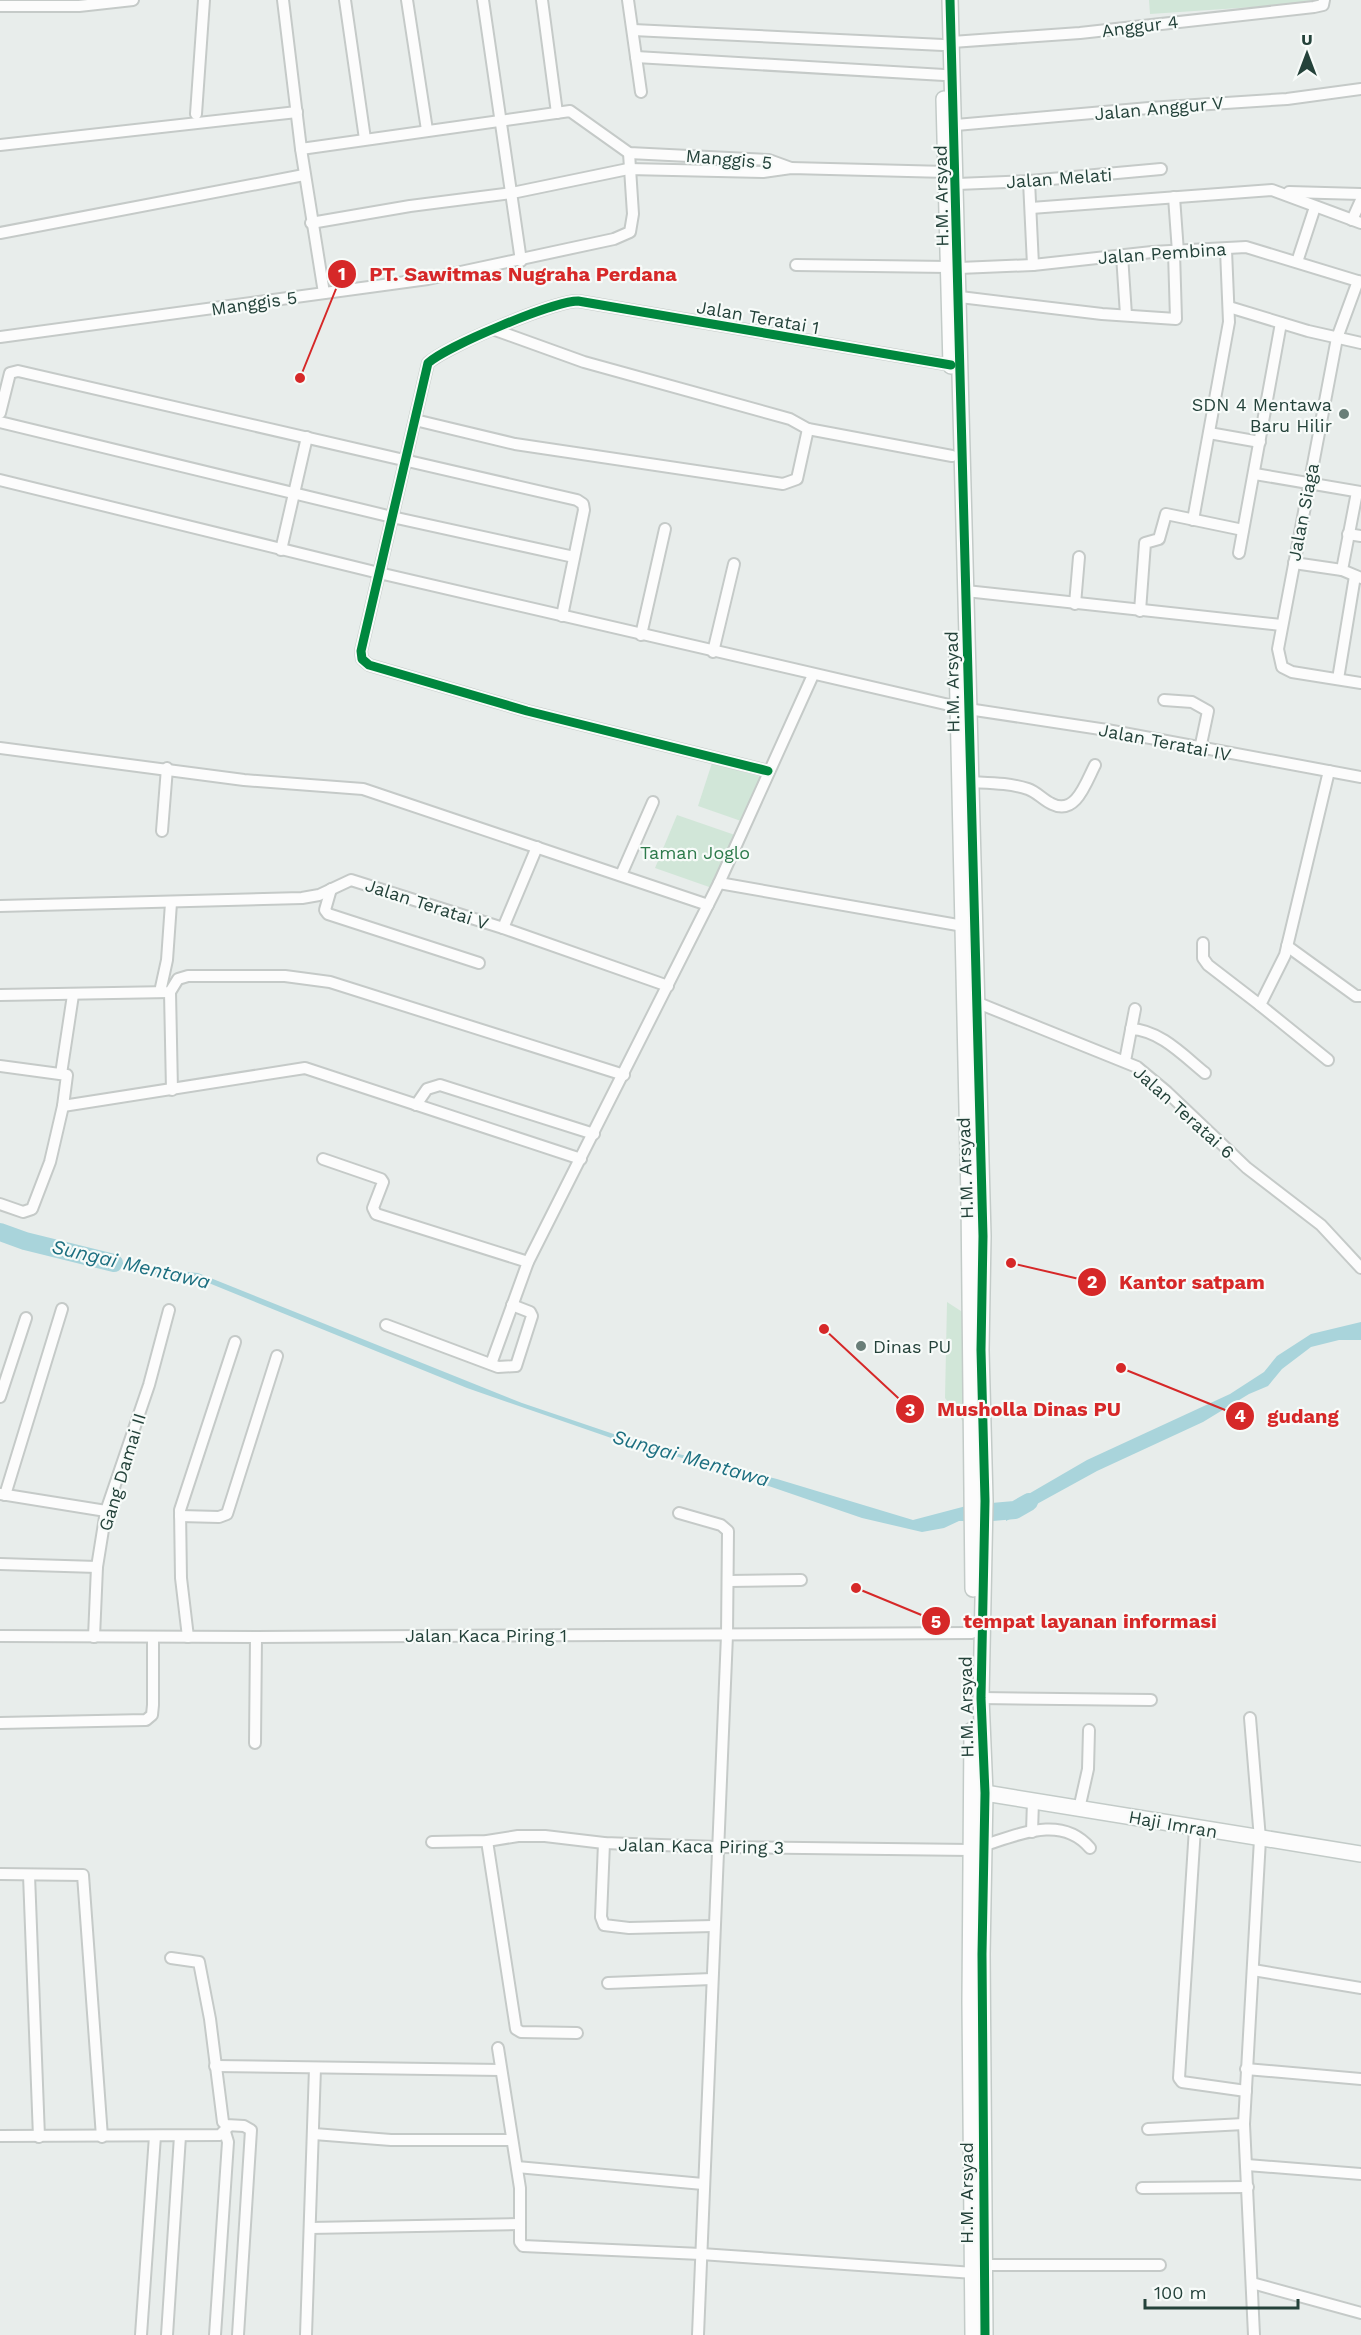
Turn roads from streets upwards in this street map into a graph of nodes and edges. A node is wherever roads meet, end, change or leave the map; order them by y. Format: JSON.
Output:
{"nodes":[{"id":1,"x":133,"y":0,"type":"edge"},
{"id":2,"x":204,"y":0,"type":"edge"},
{"id":3,"x":283,"y":0,"type":"edge"},
{"id":4,"x":345,"y":0,"type":"edge"},
{"id":5,"x":407,"y":0,"type":"edge"},
{"id":6,"x":483,"y":0,"type":"edge"},
{"id":7,"x":542,"y":0,"type":"edge"},
{"id":8,"x":628,"y":0,"type":"edge"},
{"id":9,"x":941,"y":0,"type":"edge"},
{"id":10,"x":950,"y":0,"type":"edge"},
{"id":11,"x":1324,"y":0,"type":"edge"},
{"id":12,"x":0,"y":6,"type":"edge"},
{"id":13,"x":633,"y":30,"type":"junction"},
{"id":14,"x":947,"y":43,"type":"junction"},
{"id":15,"x":636,"y":57,"type":"junction"},
{"id":16,"x":944,"y":75,"type":"junction"},
{"id":17,"x":1361,"y":89,"type":"edge"},
{"id":18,"x":641,"y":92,"type":"dead end"},
{"id":19,"x":297,"y":112,"type":"junction"},
{"id":20,"x":557,"y":113,"type":"junction"},
{"id":21,"x":196,"y":114,"type":"dead end"},
{"id":22,"x":500,"y":120,"type":"junction"},
{"id":23,"x":956,"y":125,"type":"junction"},
{"id":24,"x":427,"y":130,"type":"junction"},
{"id":25,"x":365,"y":139,"type":"junction"},
{"id":26,"x":0,"y":144,"type":"edge"},
{"id":27,"x":301,"y":149,"type":"junction"},
{"id":28,"x":629,"y":153,"type":"junction"},
{"id":29,"x":791,"y":168,"type":"junction"},
{"id":30,"x":628,"y":169,"type":"junction"},
{"id":31,"x":1161,"y":169,"type":"dead end"},
{"id":32,"x":947,"y":172,"type":"junction"},
{"id":33,"x":304,"y":175,"type":"junction"},
{"id":34,"x":1029,"y":181,"type":"junction"},
{"id":35,"x":957,"y":184,"type":"junction"},
{"id":36,"x":1281,"y":192,"type":"junction"},
{"id":37,"x":512,"y":193,"type":"junction"},
{"id":38,"x":1361,"y":194,"type":"edge"},
{"id":39,"x":1174,"y":197,"type":"junction"},
{"id":40,"x":1361,"y":200,"type":"edge"},
{"id":41,"x":1315,"y":207,"type":"junction"},
{"id":42,"x":1031,"y":208,"type":"junction"},
{"id":43,"x":1356,"y":221,"type":"edge"},
{"id":44,"x":311,"y":223,"type":"junction"},
{"id":45,"x":0,"y":233,"type":"edge"},
{"id":46,"x":1227,"y":250,"type":"junction"},
{"id":47,"x":1176,"y":252,"type":"junction"},
{"id":48,"x":1122,"y":255,"type":"junction"},
{"id":49,"x":521,"y":261,"type":"junction"},
{"id":50,"x":1297,"y":262,"type":"junction"},
{"id":51,"x":796,"y":265,"type":"dead end"},
{"id":52,"x":1033,"y":265,"type":"junction"},
{"id":53,"x":953,"y":268,"type":"junction"},
{"id":54,"x":1359,"y":281,"type":"edge"},
{"id":55,"x":324,"y":293,"type":"junction"},
{"id":56,"x":960,"y":297,"type":"junction"},
{"id":57,"x":1229,"y":307,"type":"junction"},
{"id":58,"x":1126,"y":315,"type":"junction"},
{"id":59,"x":954,"y":321,"type":"junction"},
{"id":60,"x":1281,"y":323,"type":"junction"},
{"id":61,"x":495,"y":330,"type":"junction"},
{"id":62,"x":0,"y":337,"type":"edge"},
{"id":63,"x":1337,"y":338,"type":"junction"},
{"id":64,"x":1361,"y":343,"type":"edge"},
{"id":65,"x":951,"y":365,"type":"junction"},
{"id":66,"x":0,"y":413,"type":"edge"},
{"id":67,"x":416,"y":420,"type":"junction"},
{"id":68,"x":0,"y":422,"type":"edge"},
{"id":69,"x":808,"y":429,"type":"junction"},
{"id":70,"x":1209,"y":433,"type":"junction"},
{"id":71,"x":307,"y":437,"type":"junction"},
{"id":72,"x":1260,"y":442,"type":"junction"},
{"id":73,"x":952,"y":456,"type":"junction"},
{"id":74,"x":406,"y":460,"type":"junction"},
{"id":75,"x":1255,"y":474,"type":"junction"},
{"id":76,"x":0,"y":480,"type":"edge"},
{"id":77,"x":1309,"y":482,"type":"junction"},
{"id":78,"x":294,"y":492,"type":"junction"},
{"id":79,"x":1359,"y":492,"type":"edge"},
{"id":80,"x":392,"y":517,"type":"junction"},
{"id":81,"x":1193,"y":520,"type":"junction"},
{"id":82,"x":665,"y":530,"type":"dead end"},
{"id":83,"x":1243,"y":530,"type":"junction"},
{"id":84,"x":1348,"y":534,"type":"junction"},
{"id":85,"x":1361,"y":537,"type":"edge"},
{"id":86,"x":281,"y":550,"type":"junction"},
{"id":87,"x":1239,"y":553,"type":"dead end"},
{"id":88,"x":1079,"y":557,"type":"dead end"},
{"id":89,"x":574,"y":558,"type":"junction"},
{"id":90,"x":1294,"y":563,"type":"junction"},
{"id":91,"x":734,"y":564,"type":"dead end"},
{"id":92,"x":1342,"y":570,"type":"junction"},
{"id":93,"x":379,"y":573,"type":"junction"},
{"id":94,"x":1358,"y":577,"type":"edge"},
{"id":95,"x":966,"y":591,"type":"junction"},
{"id":96,"x":1075,"y":604,"type":"junction"},
{"id":97,"x":1140,"y":611,"type":"junction"},
{"id":98,"x":562,"y":615,"type":"junction"},
{"id":99,"x":1281,"y":625,"type":"junction"},
{"id":100,"x":641,"y":634,"type":"junction"},
{"id":101,"x":713,"y":652,"type":"junction"},
{"id":102,"x":813,"y":675,"type":"junction"},
{"id":103,"x":1338,"y":679,"type":"junction"},
{"id":104,"x":1361,"y":683,"type":"edge"},
{"id":105,"x":1164,"y":700,"type":"dead end"},
{"id":106,"x":963,"y":708,"type":"junction"},
{"id":107,"x":0,"y":748,"type":"edge"},
{"id":108,"x":1200,"y":749,"type":"junction"},
{"id":109,"x":1095,"y":765,"type":"dead end"},
{"id":110,"x":167,"y":768,"type":"junction"},
{"id":111,"x":768,"y":771,"type":"junction"},
{"id":112,"x":1329,"y":771,"type":"junction"},
{"id":113,"x":1361,"y":777,"type":"edge"},
{"id":114,"x":971,"y":782,"type":"junction"},
{"id":115,"x":652,"y":802,"type":"dead end"},
{"id":116,"x":162,"y":831,"type":"dead end"},
{"id":117,"x":537,"y":847,"type":"junction"},
{"id":118,"x":621,"y":875,"type":"junction"},
{"id":119,"x":719,"y":883,"type":"junction"},
{"id":120,"x":331,"y":889,"type":"junction"},
{"id":121,"x":171,"y":903,"type":"junction"},
{"id":122,"x":708,"y":905,"type":"junction"},
{"id":123,"x":0,"y":906,"type":"edge"},
{"id":124,"x":969,"y":927,"type":"junction"},
{"id":125,"x":503,"y":928,"type":"junction"},
{"id":126,"x":1203,"y":943,"type":"dead end"},
{"id":127,"x":1287,"y":946,"type":"junction"},
{"id":128,"x":479,"y":963,"type":"dead end"},
{"id":129,"x":668,"y":987,"type":"junction"},
{"id":130,"x":165,"y":992,"type":"junction"},
{"id":131,"x":0,"y":995,"type":"edge"},
{"id":132,"x":73,"y":995,"type":"junction"},
{"id":133,"x":1361,"y":996,"type":"edge"},
{"id":134,"x":978,"y":1004,"type":"junction"},
{"id":135,"x":1260,"y":1005,"type":"junction"},
{"id":136,"x":1135,"y":1009,"type":"dead end"},
{"id":137,"x":1131,"y":1029,"type":"junction"},
{"id":138,"x":1328,"y":1060,"type":"dead end"},
{"id":139,"x":1125,"y":1061,"type":"junction"},
{"id":140,"x":0,"y":1066,"type":"edge"},
{"id":141,"x":1205,"y":1073,"type":"dead end"},
{"id":142,"x":61,"y":1074,"type":"junction"},
{"id":143,"x":624,"y":1075,"type":"junction"},
{"id":144,"x":172,"y":1090,"type":"junction"},
{"id":145,"x":416,"y":1105,"type":"junction"},
{"id":146,"x":63,"y":1106,"type":"junction"},
{"id":147,"x":594,"y":1134,"type":"junction"},
{"id":148,"x":323,"y":1159,"type":"dead end"},
{"id":149,"x":581,"y":1159,"type":"junction"},
{"id":150,"x":0,"y":1204,"type":"edge"},
{"id":151,"x":528,"y":1262,"type":"junction"},
{"id":152,"x":1360,"y":1267,"type":"edge"},
{"id":153,"x":512,"y":1305,"type":"junction"},
{"id":154,"x":62,"y":1310,"type":"dead end"},
{"id":155,"x":170,"y":1310,"type":"dead end"},
{"id":156,"x":26,"y":1318,"type":"dead end"},
{"id":157,"x":386,"y":1325,"type":"dead end"},
{"id":158,"x":235,"y":1342,"type":"dead end"},
{"id":159,"x":277,"y":1356,"type":"dead end"},
{"id":160,"x":491,"y":1364,"type":"junction"},
{"id":161,"x":0,"y":1396,"type":"edge"},
{"id":162,"x":3,"y":1495,"type":"edge"},
{"id":163,"x":979,"y":1502,"type":"junction"},
{"id":164,"x":106,"y":1511,"type":"junction"},
{"id":165,"x":679,"y":1513,"type":"dead end"},
{"id":166,"x":180,"y":1516,"type":"junction"},
{"id":167,"x":979,"y":1524,"type":"junction"},
{"id":168,"x":0,"y":1564,"type":"edge"},
{"id":169,"x":97,"y":1567,"type":"junction"},
{"id":170,"x":801,"y":1580,"type":"dead end"},
{"id":171,"x":729,"y":1581,"type":"junction"},
{"id":172,"x":972,"y":1633,"type":"junction"},
{"id":173,"x":728,"y":1635,"type":"junction"},
{"id":174,"x":0,"y":1636,"type":"edge"},
{"id":175,"x":94,"y":1637,"type":"junction"},
{"id":176,"x":153,"y":1637,"type":"junction"},
{"id":177,"x":188,"y":1637,"type":"junction"},
{"id":178,"x":256,"y":1637,"type":"junction"},
{"id":179,"x":981,"y":1698,"type":"junction"},
{"id":180,"x":1151,"y":1700,"type":"dead end"},
{"id":181,"x":1250,"y":1718,"type":"dead end"},
{"id":182,"x":0,"y":1723,"type":"edge"},
{"id":183,"x":1089,"y":1730,"type":"dead end"},
{"id":184,"x":255,"y":1743,"type":"dead end"},
{"id":185,"x":985,"y":1793,"type":"junction"},
{"id":186,"x":1033,"y":1801,"type":"junction"},
{"id":187,"x":1079,"y":1809,"type":"junction"},
{"id":188,"x":1195,"y":1828,"type":"junction"},
{"id":189,"x":1032,"y":1832,"type":"junction"},
{"id":190,"x":1260,"y":1839,"type":"junction"},
{"id":191,"x":487,"y":1841,"type":"junction"},
{"id":192,"x":432,"y":1842,"type":"dead end"},
{"id":193,"x":604,"y":1843,"type":"junction"},
{"id":194,"x":717,"y":1847,"type":"junction"},
{"id":195,"x":978,"y":1847,"type":"junction"},
{"id":196,"x":1090,"y":1848,"type":"dead end"},
{"id":197,"x":1361,"y":1854,"type":"edge"},
{"id":198,"x":0,"y":1874,"type":"edge"},
{"id":199,"x":29,"y":1875,"type":"junction"},
{"id":200,"x":713,"y":1926,"type":"junction"},
{"id":201,"x":171,"y":1958,"type":"dead end"},
{"id":202,"x":1253,"y":1970,"type":"junction"},
{"id":203,"x":712,"y":1979,"type":"junction"},
{"id":204,"x":608,"y":1983,"type":"dead end"},
{"id":205,"x":1361,"y":1988,"type":"edge"},
{"id":206,"x":577,"y":2033,"type":"dead end"},
{"id":207,"x":498,"y":2048,"type":"dead end"},
{"id":208,"x":214,"y":2066,"type":"junction"},
{"id":209,"x":315,"y":2068,"type":"junction"},
{"id":210,"x":1246,"y":2068,"type":"junction"},
{"id":211,"x":501,"y":2070,"type":"junction"},
{"id":212,"x":1361,"y":2079,"type":"edge"},
{"id":213,"x":1246,"y":2091,"type":"junction"},
{"id":214,"x":1244,"y":2124,"type":"junction"},
{"id":215,"x":227,"y":2129,"type":"junction"},
{"id":216,"x":1148,"y":2129,"type":"dead end"},
{"id":217,"x":314,"y":2134,"type":"junction"},
{"id":218,"x":0,"y":2136,"type":"edge"},
{"id":219,"x":155,"y":2136,"type":"junction"},
{"id":220,"x":180,"y":2136,"type":"junction"},
{"id":221,"x":39,"y":2137,"type":"junction"},
{"id":222,"x":102,"y":2137,"type":"junction"},
{"id":223,"x":511,"y":2140,"type":"junction"},
{"id":224,"x":1247,"y":2165,"type":"junction"},
{"id":225,"x":517,"y":2167,"type":"junction"},
{"id":226,"x":1361,"y":2174,"type":"edge"},
{"id":227,"x":703,"y":2184,"type":"junction"},
{"id":228,"x":1248,"y":2187,"type":"junction"},
{"id":229,"x":1142,"y":2188,"type":"dead end"},
{"id":230,"x":520,"y":2224,"type":"junction"},
{"id":231,"x":310,"y":2228,"type":"junction"},
{"id":232,"x":701,"y":2253,"type":"junction"},
{"id":233,"x":1160,"y":2265,"type":"dead end"},
{"id":234,"x":979,"y":2269,"type":"junction"},
{"id":235,"x":1252,"y":2283,"type":"junction"},
{"id":236,"x":1361,"y":2313,"type":"edge"},
{"id":237,"x":1258,"y":2334,"type":"edge"},
{"id":238,"x":141,"y":2335,"type":"edge"},
{"id":239,"x":167,"y":2335,"type":"edge"},
{"id":240,"x":215,"y":2335,"type":"edge"},
{"id":241,"x":238,"y":2335,"type":"edge"},
{"id":242,"x":306,"y":2335,"type":"edge"},
{"id":243,"x":698,"y":2335,"type":"edge"},
{"id":244,"x":973,"y":2335,"type":"edge"},
{"id":245,"x":985,"y":2335,"type":"edge"}],
"edges":[{"from":1,"to":12,"type":"street"},
{"from":2,"to":21,"type":"street"},
{"from":3,"to":19,"type":"street"},
{"from":4,"to":25,"type":"street"},
{"from":5,"to":24,"type":"street"},
{"from":6,"to":22,"type":"street"},
{"from":7,"to":20,"type":"street"},
{"from":8,"to":13,"type":"street"},
{"from":9,"to":14,"type":"street","name":"H.M. Arsyad"},
{"from":10,"to":14,"type":"street","name":"H.M. Arsyad"},
{"from":11,"to":14,"type":"street","name":"Anggur 4"},
{"from":13,"to":14,"type":"street","name":"Anggur 4"},
{"from":13,"to":15,"type":"street"},
{"from":14,"to":16,"type":"street","name":"H.M. Arsyad"},
{"from":14,"to":23,"type":"street","name":"H.M. Arsyad"},
{"from":15,"to":16,"type":"street"},
{"from":15,"to":18,"type":"street"},
{"from":16,"to":32,"type":"street","name":"H.M. Arsyad"},
{"from":17,"to":23,"type":"street","name":"Jalan Anggur V"},
{"from":19,"to":26,"type":"street"},
{"from":19,"to":27,"type":"street"},
{"from":20,"to":22,"type":"street"},
{"from":20,"to":28,"type":"street"},
{"from":22,"to":24,"type":"street"},
{"from":22,"to":37,"type":"street"},
{"from":23,"to":35,"type":"street","name":"H.M. Arsyad"},
{"from":24,"to":25,"type":"street"},
{"from":25,"to":27,"type":"street"},
{"from":27,"to":33,"type":"street"},
{"from":28,"to":29,"type":"street","name":"Manggis 5"},
{"from":28,"to":30,"type":"street","name":"Manggis 5"},
{"from":29,"to":30,"type":"street","name":"Manggis 5"},
{"from":29,"to":32,"type":"street","name":"Manggis 5"},
{"from":30,"to":37,"type":"street","name":"Manggis 5"},
{"from":30,"to":49,"type":"street","name":"Manggis 5"},
{"from":31,"to":34,"type":"street","name":"Jalan Melati"},
{"from":32,"to":53,"type":"street","name":"H.M. Arsyad"},
{"from":33,"to":44,"type":"street"},
{"from":33,"to":45,"type":"street"},
{"from":34,"to":35,"type":"street","name":"Jalan Melati"},
{"from":34,"to":42,"type":"street"},
{"from":35,"to":53,"type":"street","name":"H.M. Arsyad"},
{"from":36,"to":38,"type":"street"},
{"from":36,"to":39,"type":"street"},
{"from":36,"to":41,"type":"street"},
{"from":37,"to":44,"type":"street","name":"Manggis 5"},
{"from":37,"to":49,"type":"street"},
{"from":39,"to":42,"type":"street"},
{"from":39,"to":47,"type":"street"},
{"from":40,"to":43,"type":"street"},
{"from":41,"to":43,"type":"street"},
{"from":41,"to":50,"type":"street"},
{"from":42,"to":52,"type":"street"},
{"from":44,"to":55,"type":"street"},
{"from":46,"to":47,"type":"street","name":"Jalan Pembina"},
{"from":46,"to":50,"type":"street","name":"Jalan Pembina"},
{"from":46,"to":57,"type":"street"},
{"from":47,"to":48,"type":"street","name":"Jalan Pembina"},
{"from":47,"to":58,"type":"street"},
{"from":48,"to":52,"type":"street","name":"Jalan Pembina"},
{"from":48,"to":58,"type":"street"},
{"from":49,"to":55,"type":"street","name":"Manggis 5"},
{"from":50,"to":54,"type":"street","name":"Jalan Pembina"},
{"from":51,"to":53,"type":"street","name":"Jalan Pembina"},
{"from":52,"to":53,"type":"street","name":"Jalan Pembina"},
{"from":53,"to":56,"type":"street","name":"H.M. Arsyad"},
{"from":53,"to":59,"type":"street","name":"H.M. Arsyad"},
{"from":54,"to":63,"type":"street","name":"Jalan Siaga"},
{"from":55,"to":62,"type":"street","name":"Manggis 5"},
{"from":56,"to":58,"type":"street"},
{"from":56,"to":59,"type":"street","name":"H.M. Arsyad"},
{"from":57,"to":60,"type":"street"},
{"from":57,"to":70,"type":"street"},
{"from":59,"to":65,"type":"street","name":"H.M. Arsyad"},
{"from":59,"to":95,"type":"street","name":"H.M. Arsyad"},
{"from":60,"to":63,"type":"street"},
{"from":60,"to":72,"type":"street"},
{"from":61,"to":65,"type":"street","name":"Jalan Teratai 1"},
{"from":61,"to":67,"type":"street","name":"Jalan Teratai 1"},
{"from":61,"to":69,"type":"street"},
{"from":63,"to":64,"type":"street"},
{"from":63,"to":77,"type":"street","name":"Jalan Siaga"},
{"from":65,"to":73,"type":"street","name":"H.M. Arsyad"},
{"from":66,"to":71,"type":"street"},
{"from":67,"to":69,"type":"street"},
{"from":67,"to":74,"type":"street","name":"Jalan Teratai 1"},
{"from":68,"to":78,"type":"street"},
{"from":69,"to":73,"type":"street"},
{"from":70,"to":72,"type":"street"},
{"from":70,"to":81,"type":"street"},
{"from":71,"to":74,"type":"street"},
{"from":71,"to":78,"type":"street"},
{"from":72,"to":75,"type":"street"},
{"from":73,"to":106,"type":"street","name":"H.M. Arsyad"},
{"from":74,"to":80,"type":"street","name":"Jalan Teratai 1"},
{"from":74,"to":89,"type":"street"},
{"from":75,"to":77,"type":"street"},
{"from":75,"to":83,"type":"street"},
{"from":76,"to":86,"type":"street","name":"Jalan Teratai IV"},
{"from":77,"to":79,"type":"street"},
{"from":77,"to":90,"type":"street","name":"Jalan Siaga"},
{"from":78,"to":80,"type":"street"},
{"from":78,"to":86,"type":"street"},
{"from":79,"to":84,"type":"street"},
{"from":80,"to":89,"type":"street"},
{"from":80,"to":93,"type":"street","name":"Jalan Teratai 1"},
{"from":81,"to":83,"type":"street"},
{"from":81,"to":97,"type":"street"},
{"from":82,"to":100,"type":"street"},
{"from":83,"to":87,"type":"street"},
{"from":84,"to":85,"type":"street"},
{"from":84,"to":92,"type":"street"},
{"from":86,"to":93,"type":"street","name":"Jalan Teratai IV"},
{"from":88,"to":96,"type":"street"},
{"from":89,"to":98,"type":"street"},
{"from":90,"to":92,"type":"street"},
{"from":90,"to":99,"type":"street","name":"Jalan Siaga"},
{"from":91,"to":101,"type":"street"},
{"from":92,"to":94,"type":"street"},
{"from":93,"to":98,"type":"street","name":"Jalan Teratai IV"},
{"from":93,"to":111,"type":"street","name":"Jalan Teratai 1"},
{"from":94,"to":103,"type":"street"},
{"from":95,"to":96,"type":"street"},
{"from":95,"to":106,"type":"street","name":"H.M. Arsyad"},
{"from":96,"to":97,"type":"street"},
{"from":97,"to":99,"type":"street"},
{"from":98,"to":100,"type":"street","name":"Jalan Teratai IV"},
{"from":99,"to":103,"type":"street","name":"Jalan Siaga"},
{"from":100,"to":101,"type":"street","name":"Jalan Teratai IV"},
{"from":101,"to":102,"type":"street","name":"Jalan Teratai IV"},
{"from":102,"to":106,"type":"street","name":"Jalan Teratai IV"},
{"from":102,"to":111,"type":"street"},
{"from":103,"to":104,"type":"street","name":"Jalan Siaga"},
{"from":105,"to":108,"type":"street"},
{"from":106,"to":108,"type":"street","name":"Jalan Teratai IV"},
{"from":106,"to":114,"type":"street","name":"H.M. Arsyad"},
{"from":106,"to":124,"type":"street","name":"H.M. Arsyad"},
{"from":107,"to":110,"type":"street"},
{"from":108,"to":112,"type":"street","name":"Jalan Teratai IV"},
{"from":109,"to":114,"type":"street"},
{"from":110,"to":116,"type":"street"},
{"from":110,"to":117,"type":"street"},
{"from":111,"to":119,"type":"street"},
{"from":112,"to":113,"type":"street","name":"Jalan Teratai IV"},
{"from":112,"to":127,"type":"street"},
{"from":114,"to":124,"type":"street","name":"H.M. Arsyad"},
{"from":115,"to":118,"type":"street"},
{"from":117,"to":118,"type":"street"},
{"from":117,"to":125,"type":"street"},
{"from":118,"to":122,"type":"street"},
{"from":119,"to":122,"type":"street"},
{"from":119,"to":124,"type":"street"},
{"from":120,"to":121,"type":"street","name":"Jalan Teratai V"},
{"from":120,"to":125,"type":"street","name":"Jalan Teratai V"},
{"from":120,"to":128,"type":"street"},
{"from":121,"to":123,"type":"street","name":"Jalan Teratai V"},
{"from":121,"to":130,"type":"street"},
{"from":122,"to":129,"type":"street"},
{"from":124,"to":134,"type":"street","name":"H.M. Arsyad"},
{"from":124,"to":163,"type":"street","name":"H.M. Arsyad"},
{"from":125,"to":129,"type":"street","name":"Jalan Teratai V"},
{"from":126,"to":135,"type":"street"},
{"from":127,"to":133,"type":"street"},
{"from":127,"to":135,"type":"street"},
{"from":129,"to":143,"type":"street"},
{"from":130,"to":132,"type":"street"},
{"from":130,"to":143,"type":"street"},
{"from":130,"to":144,"type":"street"},
{"from":131,"to":132,"type":"street"},
{"from":132,"to":142,"type":"street"},
{"from":134,"to":139,"type":"street","name":"Jalan Teratai 6"},
{"from":134,"to":163,"type":"street","name":"H.M. Arsyad"},
{"from":135,"to":138,"type":"street"},
{"from":136,"to":137,"type":"street"},
{"from":137,"to":139,"type":"street"},
{"from":137,"to":141,"type":"street"},
{"from":139,"to":152,"type":"street","name":"Jalan Teratai 6"},
{"from":140,"to":142,"type":"street"},
{"from":142,"to":146,"type":"street"},
{"from":143,"to":147,"type":"street"},
{"from":144,"to":145,"type":"street"},
{"from":144,"to":146,"type":"street"},
{"from":145,"to":147,"type":"street"},
{"from":145,"to":149,"type":"street"},
{"from":146,"to":150,"type":"street"},
{"from":147,"to":149,"type":"street"},
{"from":148,"to":151,"type":"street"},
{"from":149,"to":151,"type":"street"},
{"from":151,"to":153,"type":"street"},
{"from":153,"to":160,"type":"street"},
{"from":153,"to":160,"type":"street"},
{"from":154,"to":162,"type":"street"},
{"from":155,"to":164,"type":"street","name":"Gang Damai II"},
{"from":156,"to":161,"type":"street"},
{"from":157,"to":160,"type":"street"},
{"from":158,"to":166,"type":"street"},
{"from":159,"to":166,"type":"street"},
{"from":162,"to":164,"type":"street"},
{"from":163,"to":167,"type":"street","name":"H.M. Arsyad"},
{"from":164,"to":169,"type":"street","name":"Gang Damai II"},
{"from":165,"to":171,"type":"street"},
{"from":166,"to":177,"type":"street"},
{"from":167,"to":172,"type":"street","name":"H.M. Arsyad"},
{"from":167,"to":179,"type":"street","name":"H.M. Arsyad"},
{"from":168,"to":169,"type":"street"},
{"from":169,"to":175,"type":"street","name":"Gang Damai II"},
{"from":170,"to":171,"type":"street"},
{"from":171,"to":173,"type":"street"},
{"from":172,"to":173,"type":"street","name":"Jalan Kaca Piring 1"},
{"from":172,"to":195,"type":"street","name":"H.M. Arsyad"},
{"from":173,"to":178,"type":"street","name":"Jalan Kaca Piring 1"},
{"from":173,"to":194,"type":"street"},
{"from":174,"to":175,"type":"street","name":"Jalan Kaca Piring 1"},
{"from":175,"to":176,"type":"street","name":"Jalan Kaca Piring 1"},
{"from":176,"to":177,"type":"street","name":"Jalan Kaca Piring 1"},
{"from":176,"to":182,"type":"street"},
{"from":177,"to":178,"type":"street","name":"Jalan Kaca Piring 1"},
{"from":178,"to":184,"type":"street"},
{"from":179,"to":180,"type":"street"},
{"from":179,"to":185,"type":"street","name":"H.M. Arsyad"},
{"from":181,"to":190,"type":"street"},
{"from":183,"to":187,"type":"street"},
{"from":185,"to":186,"type":"street","name":"Haji Imran"},
{"from":185,"to":195,"type":"street","name":"H.M. Arsyad"},
{"from":186,"to":187,"type":"street","name":"Haji Imran"},
{"from":186,"to":189,"type":"street"},
{"from":187,"to":188,"type":"street","name":"Haji Imran"},
{"from":188,"to":190,"type":"street","name":"Haji Imran"},
{"from":188,"to":213,"type":"street"},
{"from":189,"to":195,"type":"street","name":"Jalan Kaca Piring 3"},
{"from":189,"to":196,"type":"street","name":"Jalan Kaca Piring 3"},
{"from":190,"to":197,"type":"street","name":"Haji Imran"},
{"from":190,"to":202,"type":"street"},
{"from":191,"to":192,"type":"street","name":"Jalan Kaca Piring 3"},
{"from":191,"to":193,"type":"street","name":"Jalan Kaca Piring 3"},
{"from":191,"to":206,"type":"street"},
{"from":193,"to":194,"type":"street","name":"Jalan Kaca Piring 3"},
{"from":193,"to":200,"type":"street"},
{"from":194,"to":195,"type":"street","name":"Jalan Kaca Piring 3"},
{"from":194,"to":200,"type":"street"},
{"from":195,"to":234,"type":"street","name":"H.M. Arsyad"},
{"from":198,"to":199,"type":"street"},
{"from":199,"to":221,"type":"street"},
{"from":199,"to":222,"type":"street"},
{"from":200,"to":203,"type":"street"},
{"from":201,"to":208,"type":"street"},
{"from":202,"to":205,"type":"street"},
{"from":202,"to":210,"type":"street"},
{"from":203,"to":204,"type":"street"},
{"from":203,"to":227,"type":"street"},
{"from":207,"to":211,"type":"street"},
{"from":208,"to":209,"type":"street"},
{"from":208,"to":215,"type":"street"},
{"from":209,"to":211,"type":"street"},
{"from":209,"to":217,"type":"street"},
{"from":210,"to":212,"type":"street"},
{"from":210,"to":213,"type":"street"},
{"from":211,"to":223,"type":"street"},
{"from":213,"to":214,"type":"street"},
{"from":214,"to":216,"type":"street"},
{"from":214,"to":224,"type":"street"},
{"from":215,"to":220,"type":"street"},
{"from":215,"to":240,"type":"street"},
{"from":215,"to":241,"type":"street"},
{"from":217,"to":223,"type":"street"},
{"from":217,"to":231,"type":"street"},
{"from":218,"to":221,"type":"street"},
{"from":219,"to":220,"type":"street"},
{"from":219,"to":222,"type":"street"},
{"from":219,"to":238,"type":"street"},
{"from":220,"to":239,"type":"street"},
{"from":221,"to":222,"type":"street"},
{"from":223,"to":225,"type":"street"},
{"from":224,"to":226,"type":"street"},
{"from":224,"to":228,"type":"street"},
{"from":225,"to":227,"type":"street"},
{"from":225,"to":230,"type":"street"},
{"from":227,"to":232,"type":"street"},
{"from":228,"to":229,"type":"street"},
{"from":228,"to":235,"type":"street"},
{"from":230,"to":231,"type":"street"},
{"from":230,"to":232,"type":"street"},
{"from":231,"to":242,"type":"street"},
{"from":232,"to":234,"type":"street"},
{"from":232,"to":243,"type":"street"},
{"from":233,"to":234,"type":"street"},
{"from":234,"to":244,"type":"street","name":"H.M. Arsyad"},
{"from":234,"to":245,"type":"street","name":"H.M. Arsyad"},
{"from":235,"to":236,"type":"street"},
{"from":235,"to":237,"type":"street"}]}
